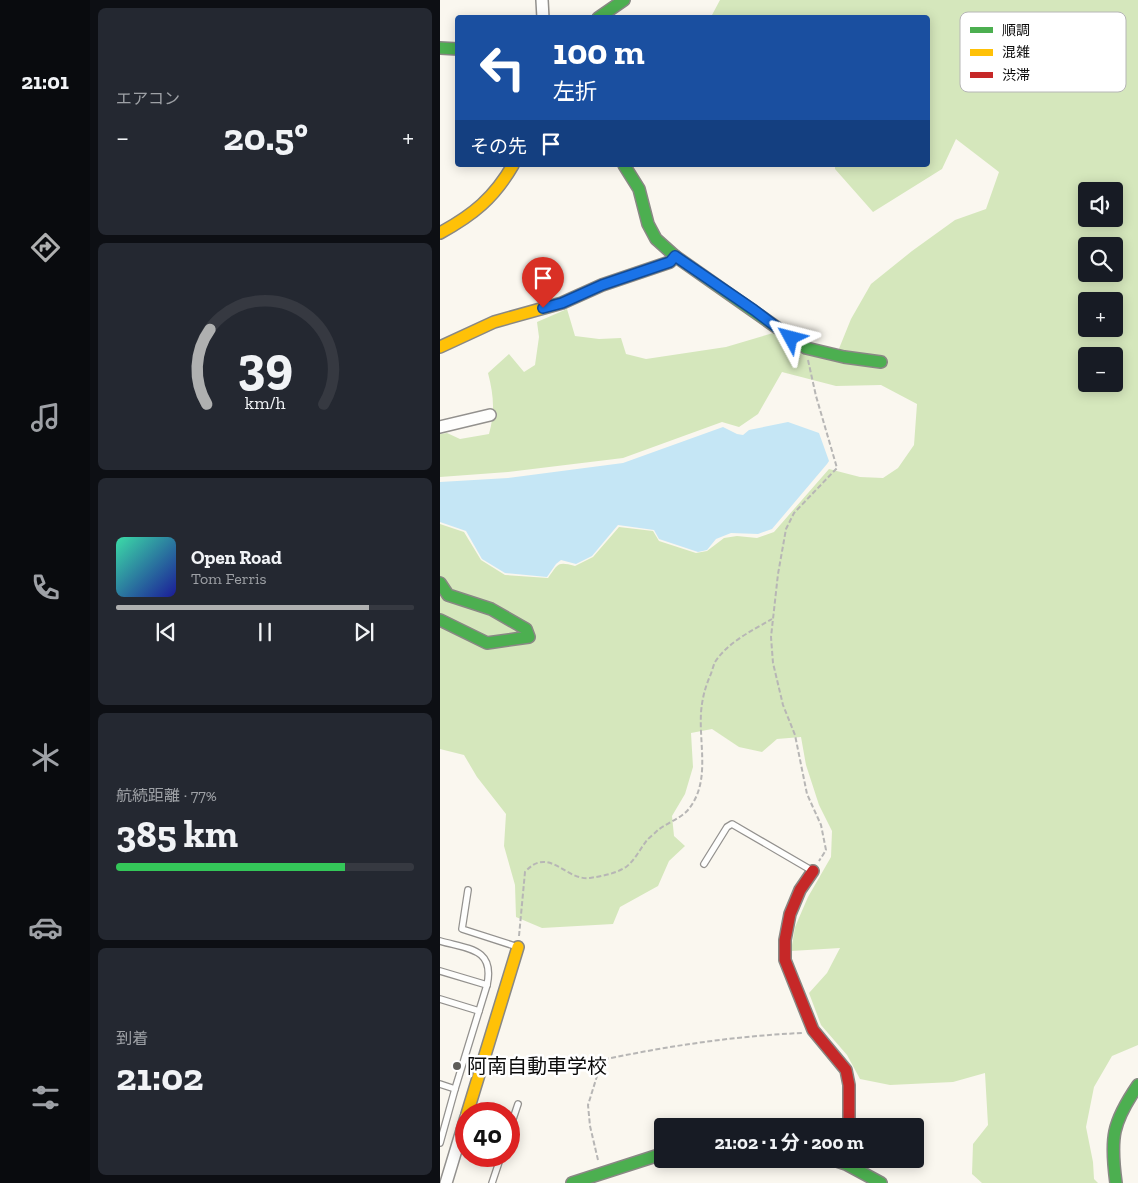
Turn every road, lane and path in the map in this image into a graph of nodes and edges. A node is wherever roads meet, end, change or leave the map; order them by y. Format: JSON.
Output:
{"nodes":[{"id":1,"x":542,"y":0,"type":"edge"},
{"id":2,"x":624,"y":0,"type":"edge"},
{"id":3,"x":612,"y":14,"type":"edge"},
{"id":4,"x":543,"y":15,"type":"edge"},
{"id":5,"x":440,"y":48,"type":"edge"},
{"id":6,"x":455,"y":49,"type":"edge"},
{"id":7,"x":512,"y":167,"type":"edge"},
{"id":8,"x":625,"y":167,"type":"edge"},
{"id":9,"x":440,"y":233,"type":"edge"},
{"id":10,"x":675,"y":256,"type":"junction"},
{"id":11,"x":440,"y":348,"type":"edge"},
{"id":12,"x":806,"y":348,"type":"junction"},
{"id":13,"x":881,"y":362,"type":"dead end"},
{"id":14,"x":490,"y":415,"type":"dead end"},
{"id":15,"x":440,"y":427,"type":"edge"},
{"id":16,"x":440,"y":583,"type":"edge"},
{"id":17,"x":772,"y":619,"type":"junction"},
{"id":18,"x":440,"y":620,"type":"edge"},
{"id":19,"x":704,"y":864,"type":"dead end"},
{"id":20,"x":813,"y":871,"type":"junction"},
{"id":21,"x":468,"y":890,"type":"dead end"},
{"id":22,"x":440,"y":941,"type":"edge"},
{"id":23,"x":518,"y":947,"type":"junction"},
{"id":24,"x":440,"y":971,"type":"edge"},
{"id":25,"x":487,"y":985,"type":"junction"},
{"id":26,"x":440,"y":999,"type":"edge"},
{"id":27,"x":479,"y":1011,"type":"junction"},
{"id":28,"x":813,"y":1030,"type":"junction"},
{"id":29,"x":440,"y":1084,"type":"edge"},
{"id":30,"x":1138,"y":1085,"type":"edge"},
{"id":31,"x":456,"y":1089,"type":"junction"},
{"id":32,"x":471,"y":1102,"type":"edge"},
{"id":33,"x":849,"y":1118,"type":"edge"},
{"id":34,"x":440,"y":1144,"type":"edge"},
{"id":35,"x":455,"y":1154,"type":"edge"},
{"id":36,"x":654,"y":1156,"type":"edge"},
{"id":37,"x":497,"y":1167,"type":"edge"},
{"id":38,"x":858,"y":1168,"type":"edge"},
{"id":39,"x":601,"y":1172,"type":"junction"},
{"id":40,"x":446,"y":1183,"type":"edge"},
{"id":41,"x":492,"y":1183,"type":"edge"},
{"id":42,"x":572,"y":1183,"type":"edge"},
{"id":43,"x":880,"y":1183,"type":"edge"},
{"id":44,"x":1116,"y":1183,"type":"edge"}],
"edges":[{"from":1,"to":4,"type":"street"},
{"from":2,"to":3,"type":"street"},
{"from":5,"to":6,"type":"street"},
{"from":7,"to":9,"type":"street"},
{"from":8,"to":10,"type":"street"},
{"from":10,"to":11,"type":"street"},
{"from":10,"to":12,"type":"street"},
{"from":12,"to":13,"type":"street"},
{"from":12,"to":17,"type":"path"},
{"from":14,"to":15,"type":"street"},
{"from":16,"to":18,"type":"street"},
{"from":17,"to":20,"type":"path"},
{"from":17,"to":23,"type":"path"},
{"from":19,"to":20,"type":"lane"},
{"from":20,"to":28,"type":"street"},
{"from":21,"to":23,"type":"lane"},
{"from":22,"to":25,"type":"lane"},
{"from":23,"to":32,"type":"street"},
{"from":24,"to":25,"type":"lane"},
{"from":25,"to":27,"type":"lane"},
{"from":26,"to":27,"type":"lane"},
{"from":27,"to":31,"type":"lane"},
{"from":28,"to":33,"type":"street"},
{"from":28,"to":39,"type":"path"},
{"from":29,"to":31,"type":"lane"},
{"from":30,"to":44,"type":"street"},
{"from":31,"to":34,"type":"lane"},
{"from":35,"to":40,"type":"street"},
{"from":36,"to":39,"type":"street"},
{"from":37,"to":41,"type":"lane"},
{"from":38,"to":43,"type":"street"},
{"from":39,"to":42,"type":"street"}]}
